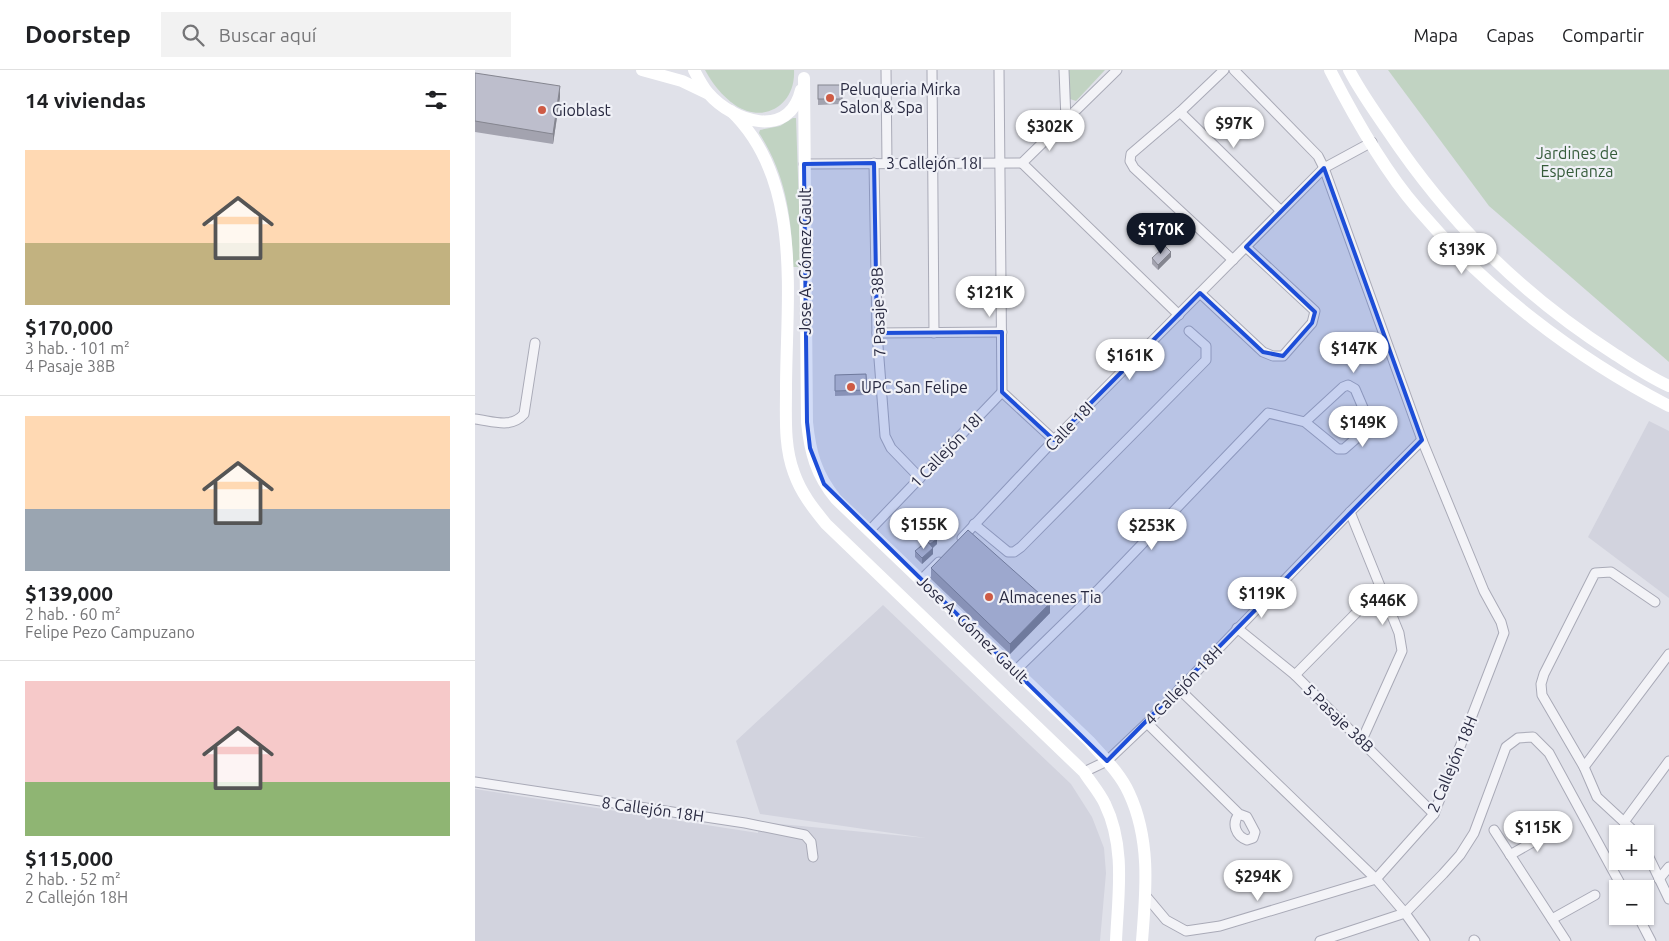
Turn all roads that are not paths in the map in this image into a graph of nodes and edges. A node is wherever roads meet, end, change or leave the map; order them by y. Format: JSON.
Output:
{"nodes":[{"id":1,"x":642,"y":70,"type":"edge"},
{"id":2,"x":694,"y":70,"type":"edge"},
{"id":3,"x":886,"y":70,"type":"edge"},
{"id":4,"x":932,"y":70,"type":"edge"},
{"id":5,"x":999,"y":70,"type":"edge"},
{"id":6,"x":1064,"y":70,"type":"edge"},
{"id":7,"x":1117,"y":70,"type":"edge"},
{"id":8,"x":1224,"y":70,"type":"edge"},
{"id":9,"x":1234,"y":70,"type":"edge"},
{"id":10,"x":1330,"y":70,"type":"edge"},
{"id":11,"x":1349,"y":70,"type":"edge"},
{"id":12,"x":804,"y":74,"type":"edge"},
{"id":13,"x":709,"y":94,"type":"junction"},
{"id":14,"x":731,"y":111,"type":"junction"},
{"id":15,"x":1180,"y":112,"type":"junction"},
{"id":16,"x":1066,"y":120,"type":"junction"},
{"id":17,"x":1372,"y":142,"type":"junction"},
{"id":18,"x":874,"y":163,"type":"junction"},
{"id":19,"x":887,"y":163,"type":"junction"},
{"id":20,"x":932,"y":163,"type":"junction"},
{"id":21,"x":1000,"y":163,"type":"junction"},
{"id":22,"x":1022,"y":163,"type":"junction"},
{"id":23,"x":804,"y":164,"type":"junction"},
{"id":24,"x":1324,"y":168,"type":"junction"},
{"id":25,"x":1281,"y":212,"type":"junction"},
{"id":26,"x":1246,"y":247,"type":"junction"},
{"id":27,"x":1233,"y":260,"type":"junction"},
{"id":28,"x":1200,"y":293,"type":"junction"},
{"id":29,"x":1179,"y":315,"type":"junction"},
{"id":30,"x":1189,"y":331,"type":"dead end"},
{"id":31,"x":1002,"y":332,"type":"junction"},
{"id":32,"x":877,"y":333,"type":"junction"},
{"id":33,"x":934,"y":333,"type":"junction"},
{"id":34,"x":535,"y":343,"type":"dead end"},
{"id":35,"x":1669,"y":386,"type":"edge"},
{"id":36,"x":1002,"y":392,"type":"junction"},
{"id":37,"x":1669,"y":406,"type":"edge"},
{"id":38,"x":475,"y":418,"type":"edge"},
{"id":39,"x":1305,"y":422,"type":"junction"},
{"id":40,"x":1054,"y":440,"type":"junction"},
{"id":41,"x":1422,"y":440,"type":"junction"},
{"id":42,"x":920,"y":478,"type":"junction"},
{"id":43,"x":1350,"y":512,"type":"junction"},
{"id":44,"x":974,"y":524,"type":"junction"},
{"id":45,"x":870,"y":530,"type":"junction"},
{"id":46,"x":922,"y":580,"type":"junction"},
{"id":47,"x":1655,"y":602,"type":"dead end"},
{"id":48,"x":1367,"y":603,"type":"dead end"},
{"id":49,"x":1237,"y":628,"type":"junction"},
{"id":50,"x":1669,"y":654,"type":"edge"},
{"id":51,"x":1016,"y":670,"type":"junction"},
{"id":52,"x":1295,"y":675,"type":"junction"},
{"id":53,"x":1179,"y":689,"type":"junction"},
{"id":54,"x":1147,"y":723,"type":"junction"},
{"id":55,"x":1362,"y":740,"type":"junction"},
{"id":56,"x":1107,"y":761,"type":"junction"},
{"id":57,"x":1669,"y":762,"type":"edge"},
{"id":58,"x":1584,"y":767,"type":"junction"},
{"id":59,"x":1084,"y":772,"type":"junction"},
{"id":60,"x":475,"y":782,"type":"edge"},
{"id":61,"x":1239,"y":814,"type":"dead end"},
{"id":62,"x":1434,"y":814,"type":"junction"},
{"id":63,"x":1624,"y":822,"type":"junction"},
{"id":64,"x":1627,"y":825,"type":"edge"},
{"id":65,"x":1494,"y":830,"type":"dead end"},
{"id":66,"x":1554,"y":830,"type":"dead end"},
{"id":67,"x":1511,"y":855,"type":"junction"},
{"id":68,"x":813,"y":857,"type":"dead end"},
{"id":69,"x":1669,"y":867,"type":"edge"},
{"id":70,"x":1654,"y":868,"type":"edge"},
{"id":71,"x":1376,"y":879,"type":"junction"},
{"id":72,"x":1659,"y":879,"type":"junction"},
{"id":73,"x":1618,"y":880,"type":"edge"},
{"id":74,"x":1595,"y":895,"type":"dead end"},
{"id":75,"x":1145,"y":896,"type":"junction"},
{"id":76,"x":1669,"y":899,"type":"edge"},
{"id":77,"x":1405,"y":913,"type":"junction"},
{"id":78,"x":1552,"y":919,"type":"junction"},
{"id":79,"x":1642,"y":925,"type":"edge"},
{"id":80,"x":1116,"y":941,"type":"edge"},
{"id":81,"x":1142,"y":941,"type":"edge"},
{"id":82,"x":1320,"y":941,"type":"edge"},
{"id":83,"x":1425,"y":941,"type":"edge"},
{"id":84,"x":1566,"y":941,"type":"edge"},
{"id":85,"x":1651,"y":941,"type":"edge"}],
"edges":[{"from":1,"to":13,"type":"main road"},
{"from":2,"to":13,"type":"main road"},
{"from":3,"to":19,"type":"street"},
{"from":4,"to":20,"type":"street"},
{"from":5,"to":21,"type":"street"},
{"from":6,"to":16,"type":"street"},
{"from":7,"to":16,"type":"street"},
{"from":8,"to":15,"type":"street"},
{"from":9,"to":24,"type":"street"},
{"from":10,"to":17,"type":"main road"},
{"from":11,"to":35,"type":"main road"},
{"from":12,"to":14,"type":"main road"},
{"from":12,"to":23,"type":"main road","name":"Jose A. Gómez Gault"},
{"from":13,"to":14,"type":"main road"},
{"from":14,"to":59,"type":"main road","name":"Jose A. Gómez Gault"},
{"from":15,"to":25,"type":"street"},
{"from":15,"to":27,"type":"street"},
{"from":16,"to":22,"type":"street"},
{"from":17,"to":24,"type":"street","name":"Calle 18I"},
{"from":17,"to":37,"type":"main road"},
{"from":18,"to":19,"type":"street","name":"3 Callejón 18I"},
{"from":18,"to":23,"type":"street","name":"3 Callejón 18I"},
{"from":18,"to":32,"type":"street","name":"7 Pasaje 38B"},
{"from":19,"to":20,"type":"street","name":"3 Callejón 18I"},
{"from":20,"to":21,"type":"street","name":"3 Callejón 18I"},
{"from":20,"to":33,"type":"street"},
{"from":21,"to":22,"type":"street","name":"3 Callejón 18I"},
{"from":21,"to":31,"type":"street"},
{"from":22,"to":29,"type":"street"},
{"from":23,"to":45,"type":"main road","name":"Jose A. Gómez Gault"},
{"from":24,"to":25,"type":"street","name":"Calle 18I"},
{"from":24,"to":41,"type":"street"},
{"from":25,"to":26,"type":"street","name":"Calle 18I"},
{"from":26,"to":27,"type":"street","name":"Calle 18I"},
{"from":26,"to":28,"type":"street"},
{"from":27,"to":28,"type":"street","name":"Calle 18I"},
{"from":28,"to":29,"type":"street","name":"Calle 18I"},
{"from":29,"to":40,"type":"street","name":"Calle 18I"},
{"from":30,"to":44,"type":"street"},
{"from":31,"to":33,"type":"street"},
{"from":31,"to":36,"type":"street"},
{"from":32,"to":33,"type":"street"},
{"from":32,"to":42,"type":"street","name":"7 Pasaje 38B"},
{"from":34,"to":38,"type":"street"},
{"from":36,"to":40,"type":"street"},
{"from":36,"to":42,"type":"street","name":"1 Callejón 18I"},
{"from":39,"to":39,"type":"street"},
{"from":39,"to":51,"type":"street"},
{"from":40,"to":44,"type":"street","name":"Calle 18I"},
{"from":41,"to":43,"type":"street","name":"4 Callejón 18H"},
{"from":41,"to":62,"type":"street","name":"2 Callejón 18H"},
{"from":42,"to":45,"type":"street","name":"1 Callejón 18I"},
{"from":43,"to":49,"type":"street","name":"4 Callejón 18H"},
{"from":43,"to":55,"type":"street"},
{"from":44,"to":46,"type":"street","name":"Calle 18I"},
{"from":45,"to":46,"type":"main road","name":"Jose A. Gómez Gault"},
{"from":46,"to":51,"type":"main road","name":"Jose A. Gómez Gault"},
{"from":47,"to":58,"type":"street"},
{"from":48,"to":52,"type":"street"},
{"from":49,"to":52,"type":"street","name":"5 Pasaje 38B"},
{"from":49,"to":53,"type":"street","name":"4 Callejón 18H"},
{"from":50,"to":58,"type":"street"},
{"from":51,"to":56,"type":"main road","name":"Jose A. Gómez Gault"},
{"from":52,"to":55,"type":"street","name":"5 Pasaje 38B"},
{"from":53,"to":54,"type":"street","name":"4 Callejón 18H"},
{"from":53,"to":71,"type":"street"},
{"from":54,"to":56,"type":"street","name":"4 Callejón 18H"},
{"from":54,"to":61,"type":"street"},
{"from":55,"to":62,"type":"street","name":"5 Pasaje 38B"},
{"from":56,"to":59,"type":"street","name":"4 Callejón 18H"},
{"from":56,"to":75,"type":"main road","name":"Jose A. Gómez Gault"},
{"from":57,"to":63,"type":"street"},
{"from":58,"to":63,"type":"street"},
{"from":59,"to":80,"type":"main road","name":"Jose A. Gómez Gault"},
{"from":60,"to":68,"type":"street","name":"8 Callejón 18H"},
{"from":62,"to":71,"type":"street","name":"2 Callejón 18H"},
{"from":63,"to":64,"type":"street"},
{"from":65,"to":67,"type":"street"},
{"from":66,"to":67,"type":"street"},
{"from":67,"to":78,"type":"street"},
{"from":69,"to":72,"type":"street"},
{"from":70,"to":72,"type":"street"},
{"from":71,"to":75,"type":"street"},
{"from":71,"to":77,"type":"street"},
{"from":72,"to":76,"type":"street"},
{"from":73,"to":77,"type":"street"},
{"from":74,"to":78,"type":"street"},
{"from":75,"to":81,"type":"main road","name":"Jose A. Gómez Gault"},
{"from":77,"to":82,"type":"street"},
{"from":77,"to":83,"type":"street"},
{"from":78,"to":84,"type":"street"},
{"from":79,"to":85,"type":"street"}]}
